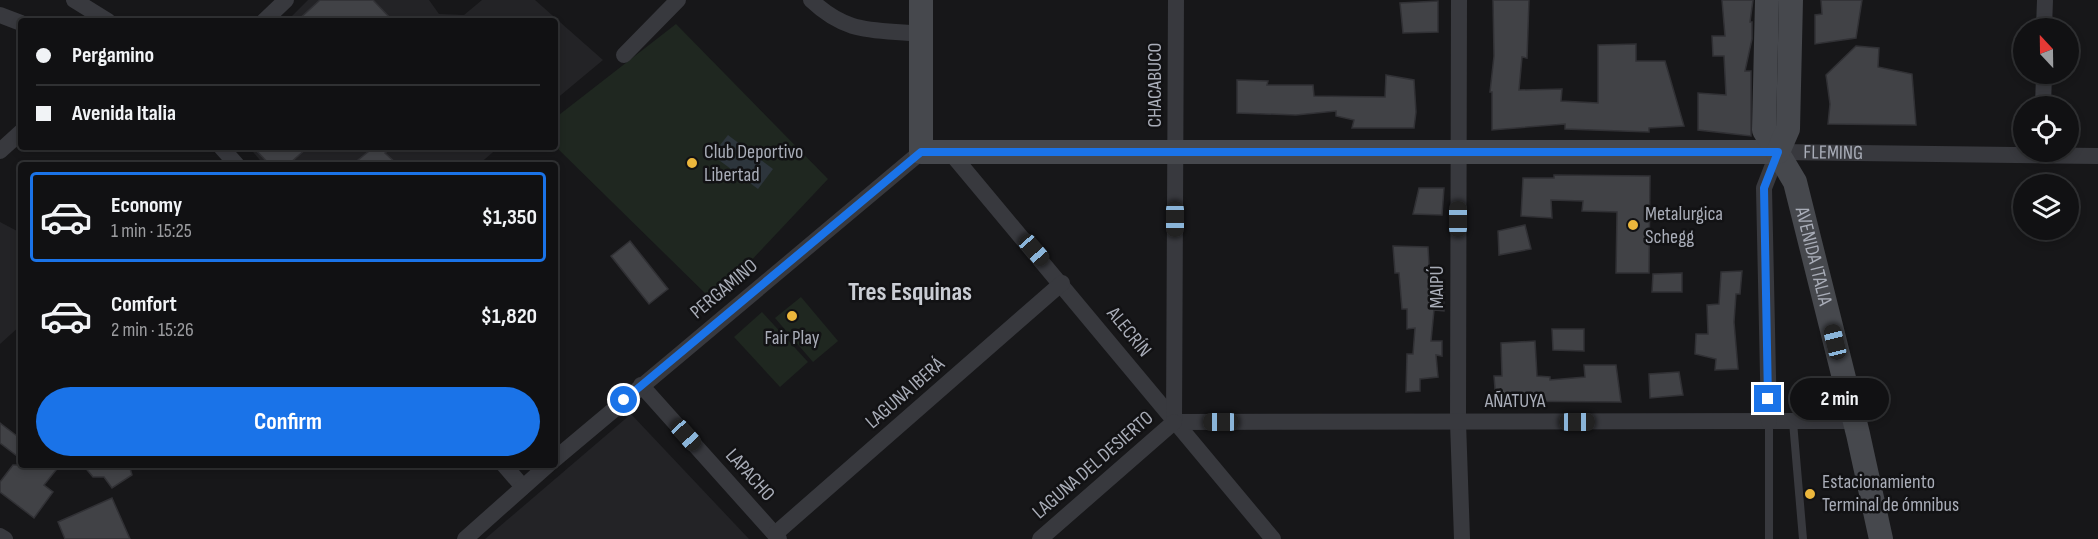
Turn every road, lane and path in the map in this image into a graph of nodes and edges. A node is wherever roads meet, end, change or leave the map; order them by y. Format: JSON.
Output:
{"nodes":[{"id":1,"x":74,"y":0,"type":"edge"},
{"id":2,"x":286,"y":0,"type":"edge"},
{"id":3,"x":678,"y":0,"type":"edge"},
{"id":4,"x":811,"y":0,"type":"edge"},
{"id":5,"x":921,"y":0,"type":"edge"},
{"id":6,"x":1176,"y":0,"type":"edge"},
{"id":7,"x":1459,"y":0,"type":"edge"},
{"id":8,"x":1767,"y":0,"type":"edge"},
{"id":9,"x":1791,"y":0,"type":"edge"},
{"id":10,"x":2045,"y":0,"type":"edge"},
{"id":11,"x":0,"y":15,"type":"edge"},
{"id":12,"x":103,"y":18,"type":"edge"},
{"id":13,"x":267,"y":18,"type":"edge"},
{"id":14,"x":2044,"y":18,"type":"edge"},
{"id":15,"x":18,"y":22,"type":"edge"},
{"id":16,"x":921,"y":34,"type":"junction"},
{"id":17,"x":624,"y":55,"type":"dead end"},
{"id":18,"x":18,"y":135,"type":"edge"},
{"id":19,"x":224,"y":150,"type":"edge"},
{"id":20,"x":0,"y":151,"type":"edge"},
{"id":21,"x":921,"y":152,"type":"junction"},
{"id":22,"x":950,"y":152,"type":"junction"},
{"id":23,"x":1175,"y":152,"type":"junction"},
{"id":24,"x":1458,"y":152,"type":"junction"},
{"id":25,"x":1778,"y":152,"type":"junction"},
{"id":26,"x":2013,"y":154,"type":"edge"},
{"id":27,"x":2079,"y":155,"type":"edge"},
{"id":28,"x":2098,"y":156,"type":"edge"},
{"id":29,"x":234,"y":162,"type":"edge"},
{"id":30,"x":1062,"y":283,"type":"junction"},
{"id":31,"x":642,"y":385,"type":"junction"},
{"id":32,"x":1855,"y":421,"type":"junction"},
{"id":33,"x":1174,"y":422,"type":"junction"},
{"id":34,"x":1458,"y":422,"type":"junction"},
{"id":35,"x":1769,"y":422,"type":"junction"},
{"id":36,"x":1793,"y":422,"type":"junction"},
{"id":37,"x":558,"y":456,"type":"edge"},
{"id":38,"x":507,"y":468,"type":"edge"},
{"id":39,"x":545,"y":468,"type":"edge"},
{"id":40,"x":523,"y":487,"type":"junction"},
{"id":41,"x":0,"y":536,"type":"edge"},
{"id":42,"x":777,"y":537,"type":"edge"},
{"id":43,"x":5,"y":539,"type":"edge"},
{"id":44,"x":465,"y":539,"type":"edge"},
{"id":45,"x":1040,"y":539,"type":"edge"},
{"id":46,"x":1273,"y":539,"type":"edge"},
{"id":47,"x":1462,"y":539,"type":"edge"},
{"id":48,"x":1769,"y":539,"type":"edge"},
{"id":49,"x":1803,"y":539,"type":"edge"},
{"id":50,"x":1881,"y":539,"type":"edge"}],
"edges":[{"from":1,"to":12,"type":"street"},
{"from":2,"to":13,"type":"street"},
{"from":3,"to":17,"type":"street"},
{"from":4,"to":16,"type":"street"},
{"from":5,"to":16,"type":"main road"},
{"from":6,"to":23,"type":"street","name":"CHACABUCO"},
{"from":7,"to":24,"type":"street","name":"MAIPÚ"},
{"from":8,"to":25,"type":"main road","name":"AVENIDA ITALIA"},
{"from":9,"to":25,"type":"main road","name":"AVENIDA ITALIA"},
{"from":10,"to":14,"type":"street"},
{"from":11,"to":15,"type":"street"},
{"from":16,"to":21,"type":"main road"},
{"from":18,"to":20,"type":"street"},
{"from":19,"to":29,"type":"street"},
{"from":21,"to":22,"type":"main road","name":"FLEMING"},
{"from":21,"to":31,"type":"street","name":"PERGAMINO"},
{"from":22,"to":23,"type":"main road","name":"FLEMING"},
{"from":22,"to":30,"type":"street","name":"ALECRÍN"},
{"from":23,"to":24,"type":"main road","name":"FLEMING"},
{"from":23,"to":33,"type":"street","name":"CHACABUCO"},
{"from":24,"to":25,"type":"main road","name":"FLEMING"},
{"from":24,"to":34,"type":"street","name":"MAIPÚ"},
{"from":25,"to":26,"type":"street","name":"FLEMING"},
{"from":25,"to":32,"type":"main road","name":"AVENIDA ITALIA"},
{"from":25,"to":35,"type":"street","name":"AVENIDA ITALIA"},
{"from":27,"to":28,"type":"street","name":"FLEMING"},
{"from":30,"to":33,"type":"street","name":"ALECRÍN"},
{"from":30,"to":42,"type":"street","name":"LAGUNA IBERÁ"},
{"from":31,"to":37,"type":"street","name":"PERGAMINO"},
{"from":31,"to":42,"type":"street","name":"LAPACHO"},
{"from":32,"to":36,"type":"street","name":"AÑATUYA"},
{"from":32,"to":50,"type":"main road","name":"AVENIDA ITALIA"},
{"from":33,"to":34,"type":"street","name":"AÑATUYA"},
{"from":33,"to":45,"type":"street","name":"LAGUNA DEL DESIERTO"},
{"from":33,"to":46,"type":"street","name":"ALECRÍN"},
{"from":34,"to":35,"type":"street","name":"AÑATUYA"},
{"from":34,"to":47,"type":"street","name":"MAIPÚ"},
{"from":35,"to":36,"type":"street","name":"AÑATUYA"},
{"from":35,"to":48,"type":"lane"},
{"from":36,"to":49,"type":"lane"},
{"from":38,"to":40,"type":"street"},
{"from":39,"to":40,"type":"street"},
{"from":40,"to":44,"type":"street"},
{"from":41,"to":43,"type":"street"}]}
